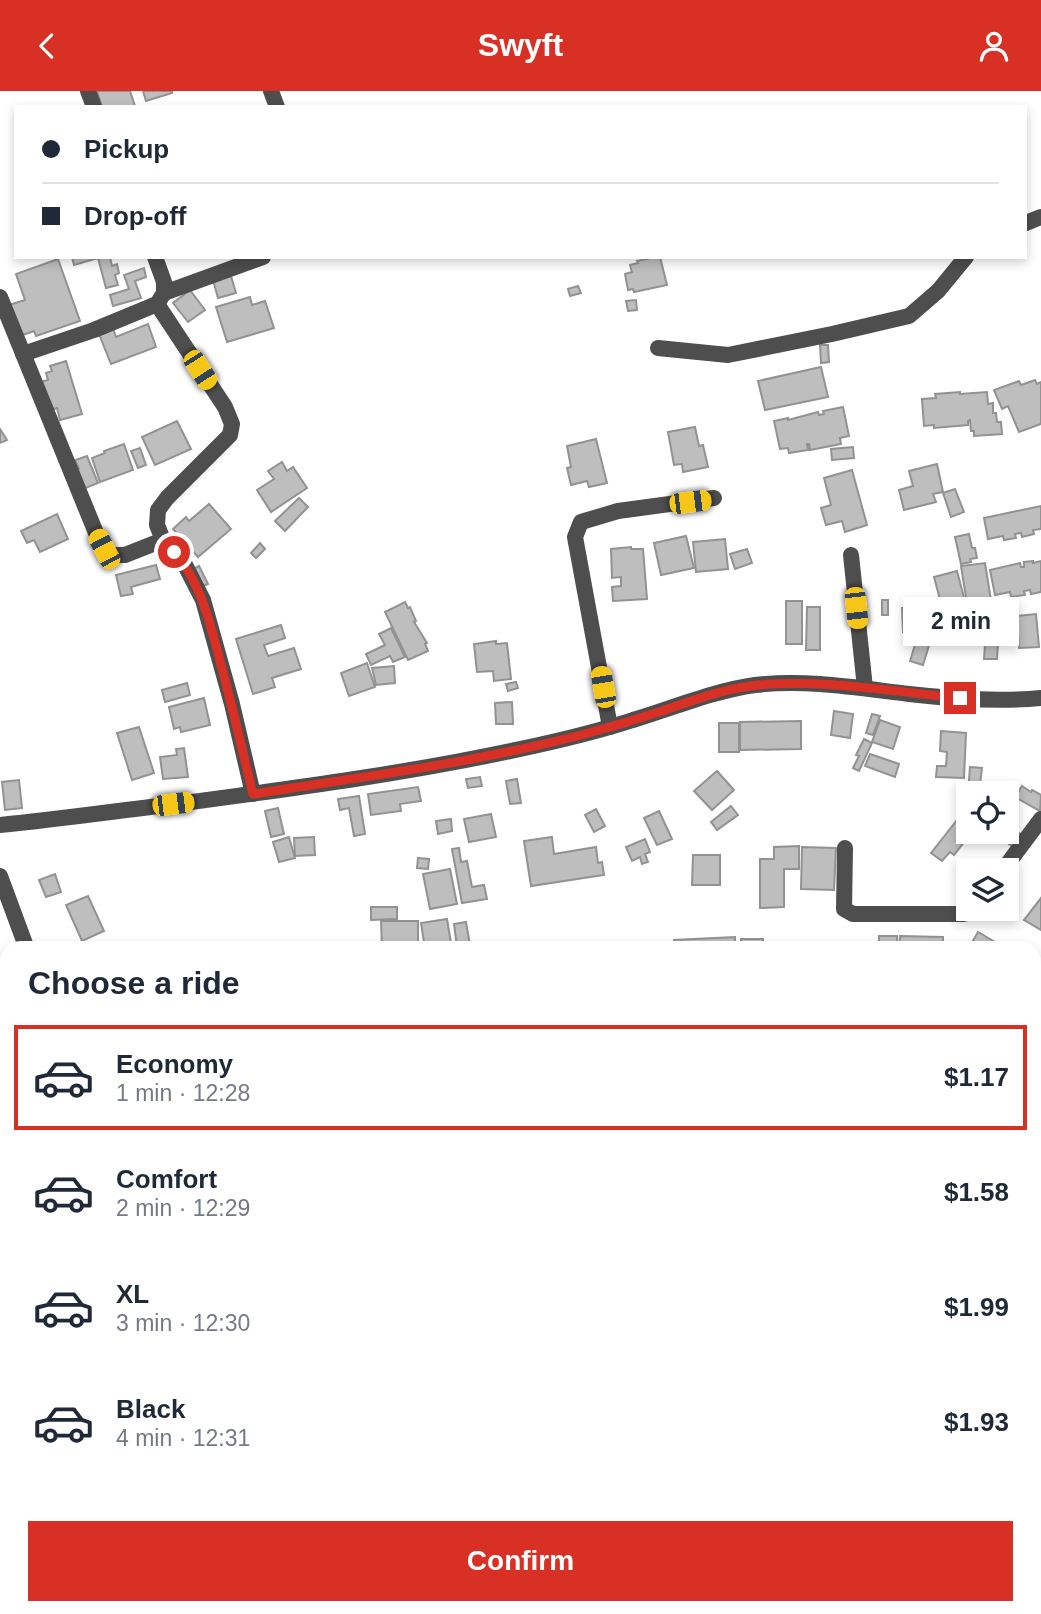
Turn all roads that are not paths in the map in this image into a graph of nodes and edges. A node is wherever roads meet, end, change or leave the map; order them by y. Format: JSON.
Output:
{"nodes":[{"id":1,"x":156,"y":259,"type":"edge"},
{"id":2,"x":258,"y":259,"type":"edge"},
{"id":3,"x":964,"y":259,"type":"edge"},
{"id":4,"x":0,"y":297,"type":"edge"},
{"id":5,"x":161,"y":299,"type":"junction"},
{"id":6,"x":658,"y":348,"type":"dead end"},
{"id":7,"x":23,"y":354,"type":"junction"},
{"id":8,"x":714,"y":498,"type":"dead end"},
{"id":9,"x":163,"y":540,"type":"junction"},
{"id":10,"x":851,"y":555,"type":"dead end"},
{"id":11,"x":865,"y":688,"type":"junction"},
{"id":12,"x":1041,"y":698,"type":"edge"},
{"id":13,"x":610,"y":727,"type":"junction"},
{"id":14,"x":253,"y":794,"type":"junction"},
{"id":15,"x":1041,"y":819,"type":"edge"},
{"id":16,"x":0,"y":825,"type":"edge"},
{"id":17,"x":845,"y":848,"type":"dead end"},
{"id":18,"x":1012,"y":858,"type":"edge"},
{"id":19,"x":0,"y":876,"type":"edge"},
{"id":20,"x":956,"y":914,"type":"edge"},
{"id":21,"x":24,"y":941,"type":"edge"}],
"edges":[{"from":1,"to":5,"type":"street"},
{"from":2,"to":5,"type":"street"},
{"from":3,"to":6,"type":"street"},
{"from":4,"to":7,"type":"street"},
{"from":5,"to":7,"type":"street"},
{"from":5,"to":9,"type":"street"},
{"from":7,"to":9,"type":"street"},
{"from":8,"to":13,"type":"street"},
{"from":9,"to":14,"type":"street"},
{"from":10,"to":11,"type":"street"},
{"from":11,"to":12,"type":"street"},
{"from":11,"to":13,"type":"street"},
{"from":13,"to":14,"type":"street"},
{"from":14,"to":16,"type":"street"},
{"from":15,"to":18,"type":"street"},
{"from":17,"to":20,"type":"street"},
{"from":19,"to":21,"type":"street"}]}
